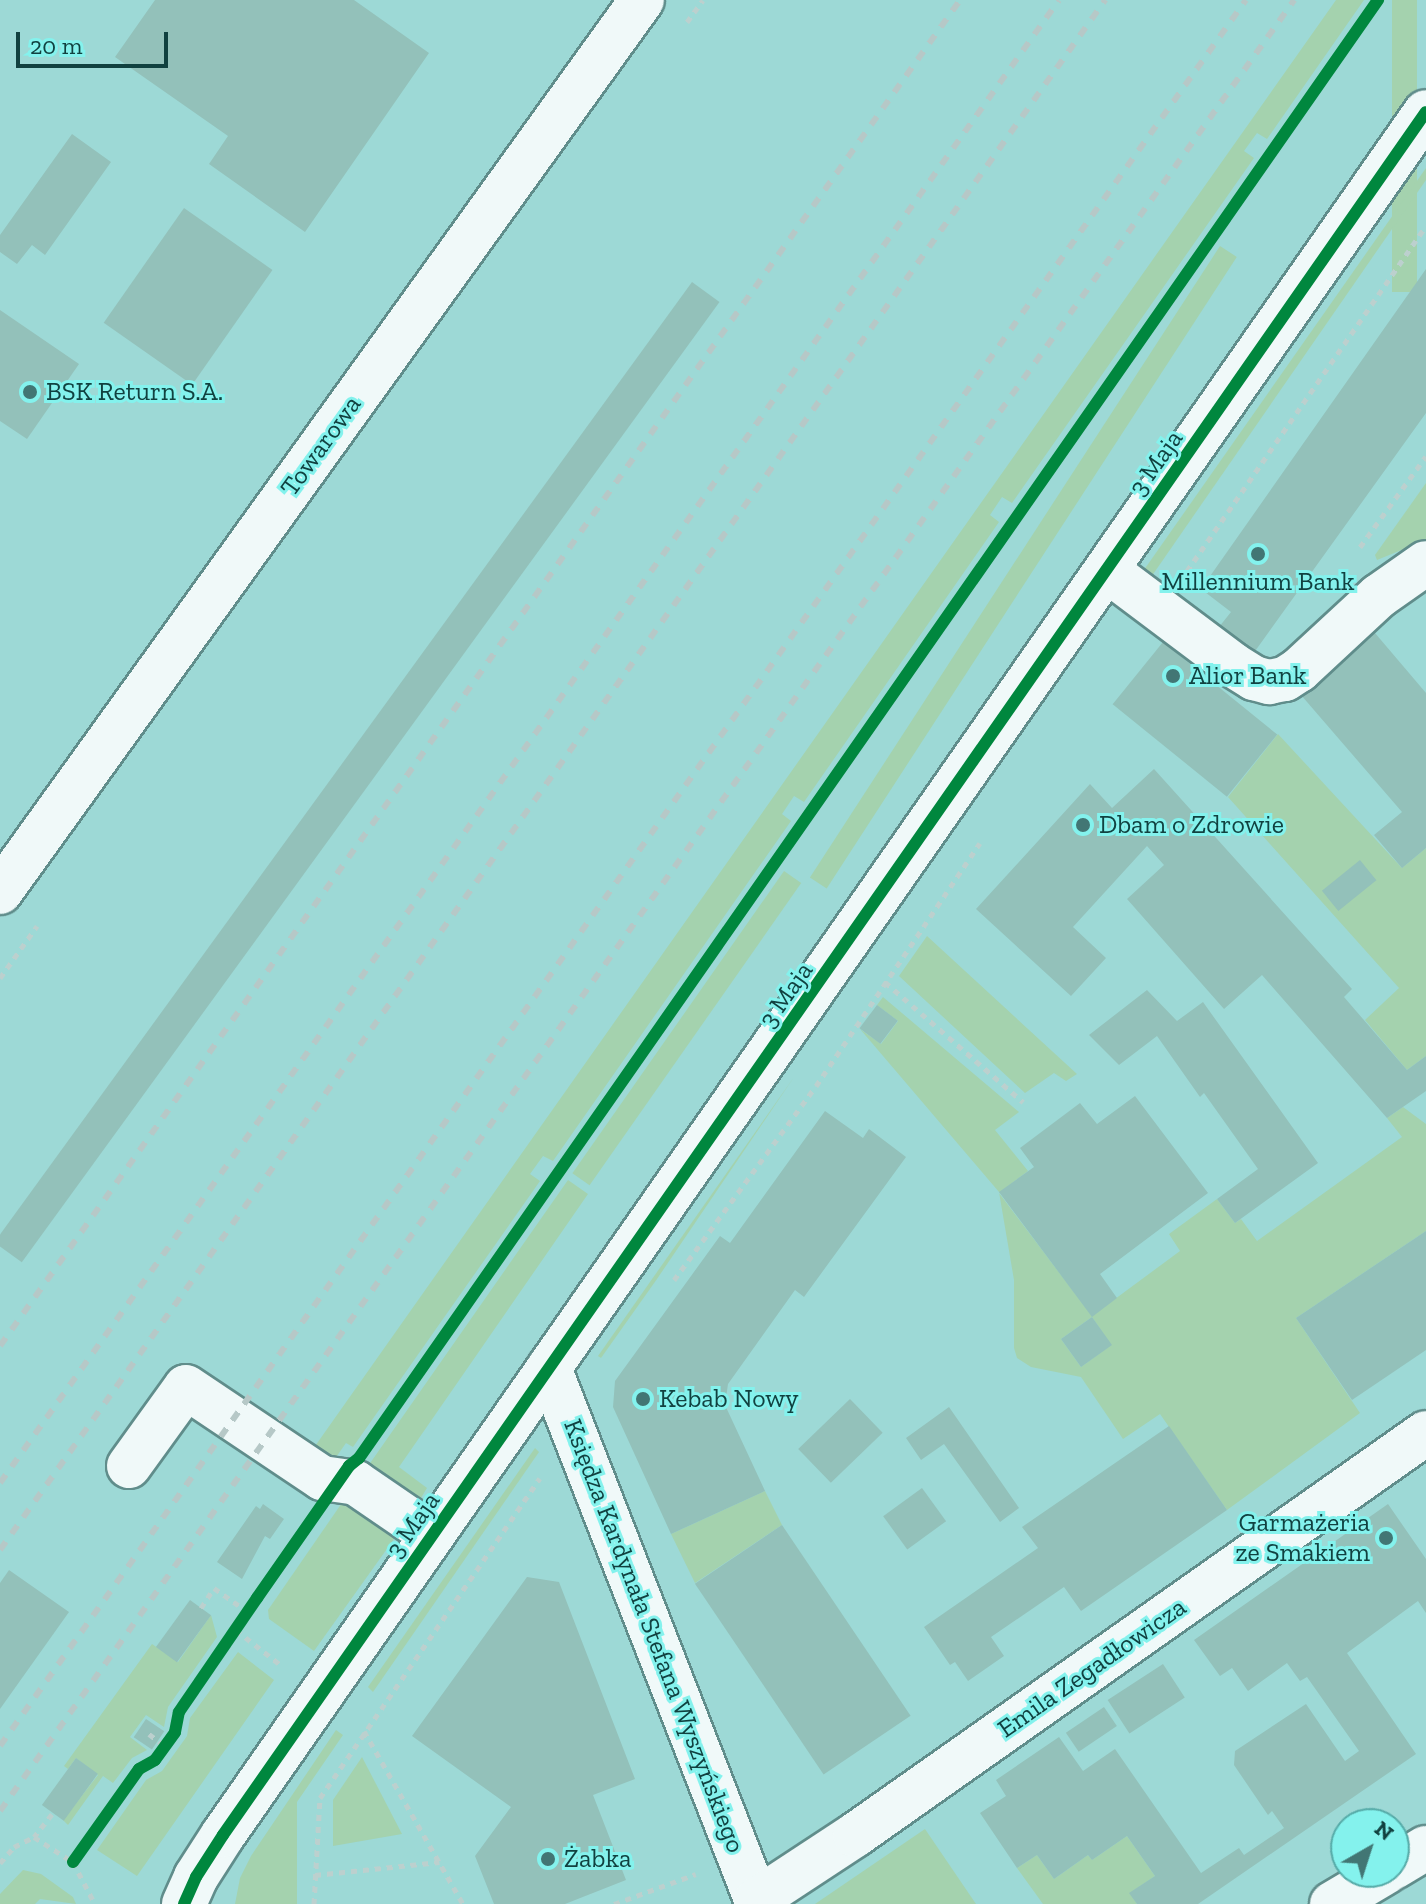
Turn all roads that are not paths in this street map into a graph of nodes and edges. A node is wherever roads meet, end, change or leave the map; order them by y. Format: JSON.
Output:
{"nodes":[{"id":1,"x":642,"y":0,"type":"edge"},
{"id":2,"x":1426,"y":112,"type":"edge"},
{"id":3,"x":1426,"y":563,"type":"edge"},
{"id":4,"x":1108,"y":571,"type":"junction"},
{"id":5,"x":0,"y":892,"type":"edge"},
{"id":6,"x":549,"y":1368,"type":"junction"},
{"id":7,"x":1426,"y":1433,"type":"edge"},
{"id":8,"x":129,"y":1466,"type":"dead end"},
{"id":9,"x":432,"y":1535,"type":"junction"},
{"id":10,"x":1359,"y":1888,"type":"edge"},
{"id":11,"x":757,"y":1902,"type":"edge"},
{"id":12,"x":184,"y":1904,"type":"edge"},
{"id":13,"x":1332,"y":1904,"type":"edge"}],
"edges":[{"from":1,"to":5,"type":"street","name":"Towarowa"},
{"from":2,"to":4,"type":"street","name":"3 Maja"},
{"from":3,"to":4,"type":"street"},
{"from":4,"to":6,"type":"street","name":"3 Maja"},
{"from":6,"to":9,"type":"street","name":"3 Maja"},
{"from":6,"to":11,"type":"street","name":"Księdza Kardynała Stefana Wyszyńskiego"},
{"from":7,"to":11,"type":"street","name":"Emila Zegadłowicza"},
{"from":8,"to":9,"type":"street"},
{"from":9,"to":12,"type":"street","name":"3 Maja"},
{"from":10,"to":13,"type":"street"}]}
